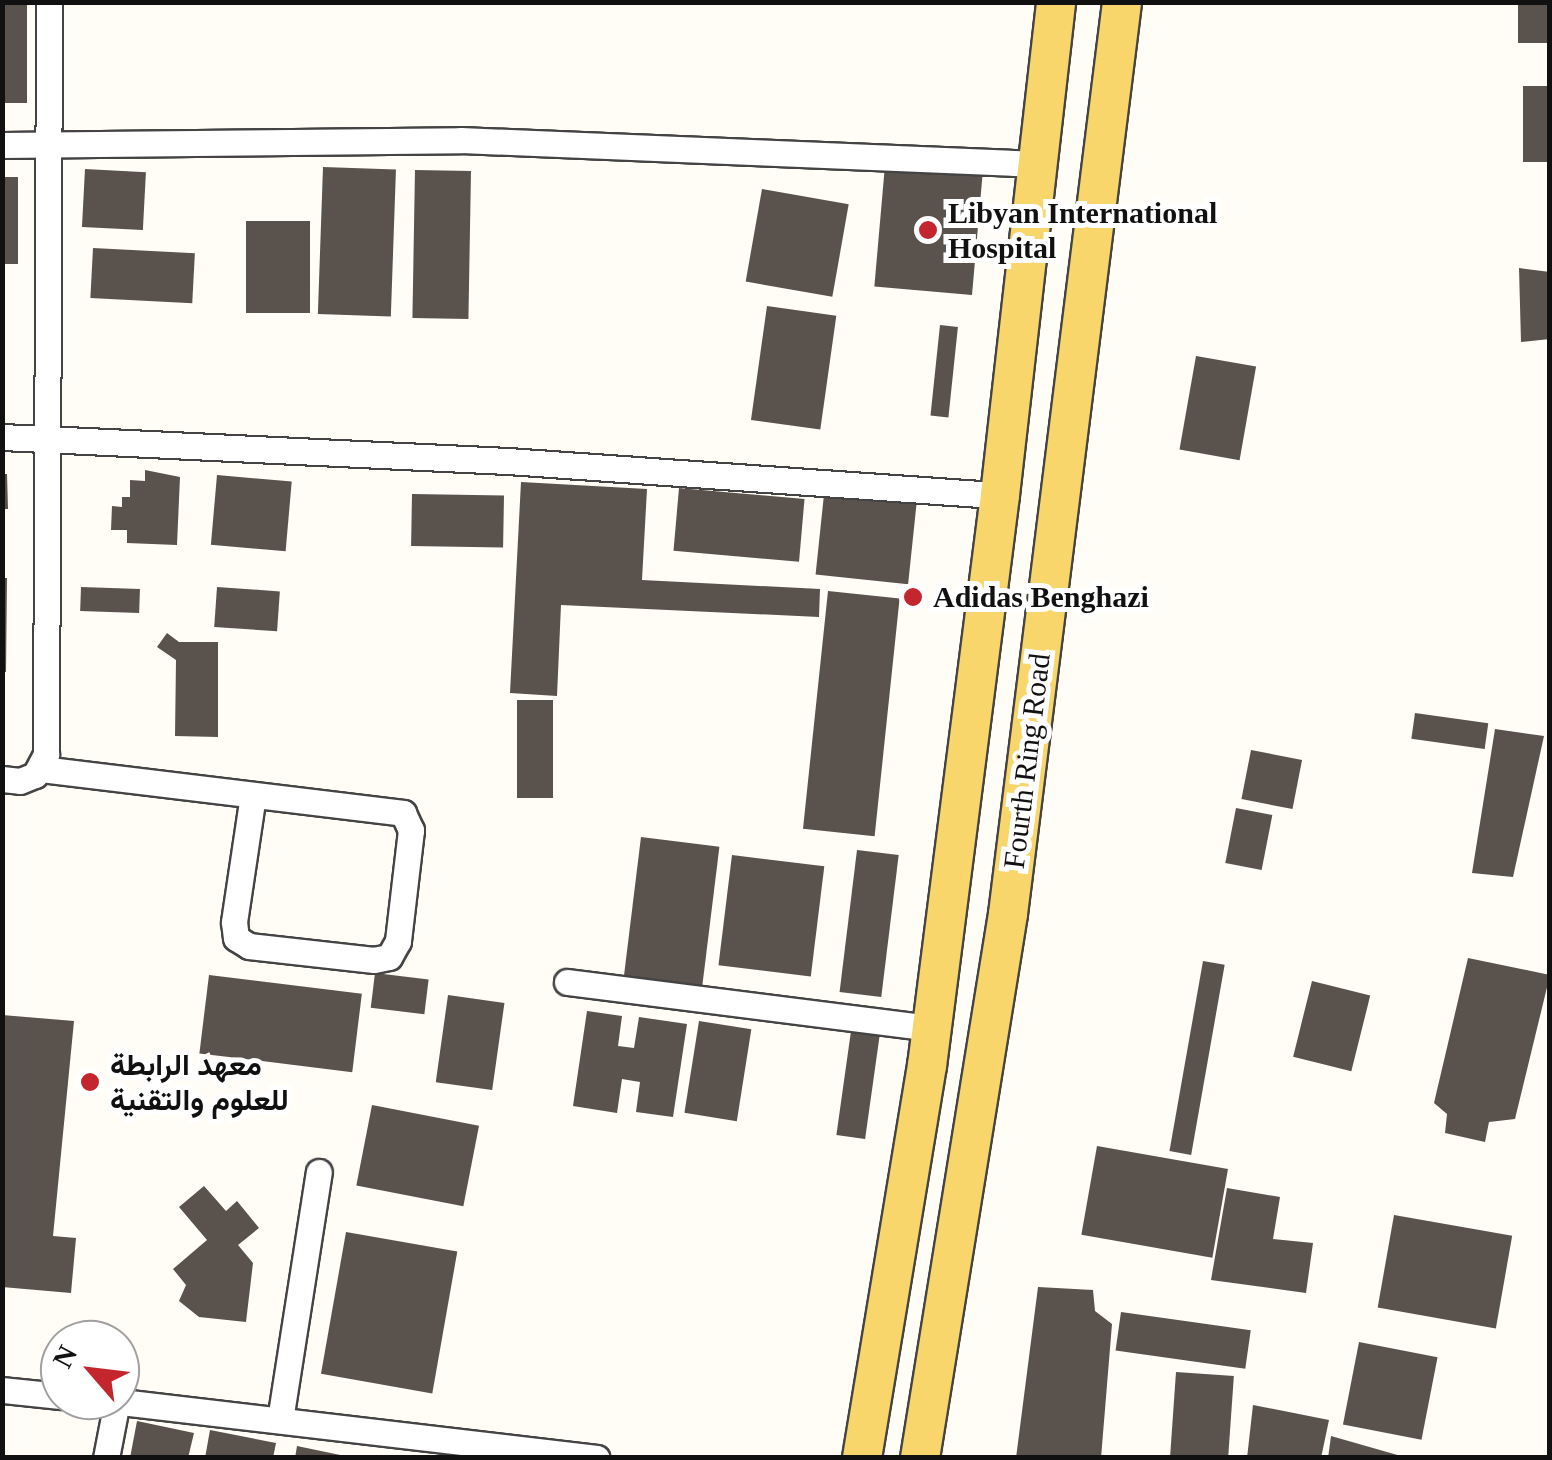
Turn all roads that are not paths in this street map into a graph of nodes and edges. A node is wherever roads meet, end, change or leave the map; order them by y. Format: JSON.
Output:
{"nodes":[{"id":1,"x":50,"y":2,"type":"edge"},
{"id":2,"x":1056,"y":2,"type":"edge"},
{"id":3,"x":1122,"y":2,"type":"edge"},
{"id":4,"x":49,"y":144,"type":"junction"},
{"id":5,"x":2,"y":145,"type":"edge"},
{"id":6,"x":1038,"y":164,"type":"junction"},
{"id":7,"x":2,"y":437,"type":"edge"},
{"id":8,"x":48,"y":439,"type":"junction"},
{"id":9,"x":1000,"y":495,"type":"junction"},
{"id":10,"x":41,"y":769,"type":"junction"},
{"id":11,"x":2,"y":778,"type":"edge"},
{"id":12,"x":253,"y":795,"type":"junction"},
{"id":13,"x":567,"y":982,"type":"dead end"},
{"id":14,"x":931,"y":1028,"type":"junction"},
{"id":15,"x":319,"y":1172,"type":"dead end"},
{"id":16,"x":2,"y":1390,"type":"edge"},
{"id":17,"x":40,"y":1394,"type":"edge"},
{"id":18,"x":140,"y":1404,"type":"edge"},
{"id":19,"x":114,"y":1420,"type":"edge"},
{"id":20,"x":280,"y":1420,"type":"junction"},
{"id":21,"x":471,"y":1450,"type":"edge"},
{"id":22,"x":106,"y":1458,"type":"edge"},
{"id":23,"x":597,"y":1458,"type":"edge"},
{"id":24,"x":862,"y":1458,"type":"edge"},
{"id":25,"x":920,"y":1458,"type":"edge"}],
"edges":[{"from":1,"to":4,"type":"street"},
{"from":2,"to":6,"type":"main road","name":"Fourth Ring Road"},
{"from":3,"to":25,"type":"main road","name":"Fourth Ring Road"},
{"from":4,"to":5,"type":"street"},
{"from":4,"to":6,"type":"street"},
{"from":4,"to":8,"type":"street"},
{"from":6,"to":9,"type":"main road","name":"Fourth Ring Road"},
{"from":7,"to":8,"type":"street"},
{"from":8,"to":9,"type":"street"},
{"from":8,"to":10,"type":"street"},
{"from":9,"to":14,"type":"main road","name":"Fourth Ring Road"},
{"from":10,"to":11,"type":"street"},
{"from":10,"to":12,"type":"street"},
{"from":12,"to":12,"type":"street"},
{"from":13,"to":14,"type":"street"},
{"from":14,"to":24,"type":"main road","name":"Fourth Ring Road"},
{"from":15,"to":20,"type":"street"},
{"from":16,"to":17,"type":"street"},
{"from":18,"to":20,"type":"street"},
{"from":19,"to":22,"type":"street"},
{"from":20,"to":21,"type":"street"},
{"from":21,"to":23,"type":"street"}]}
